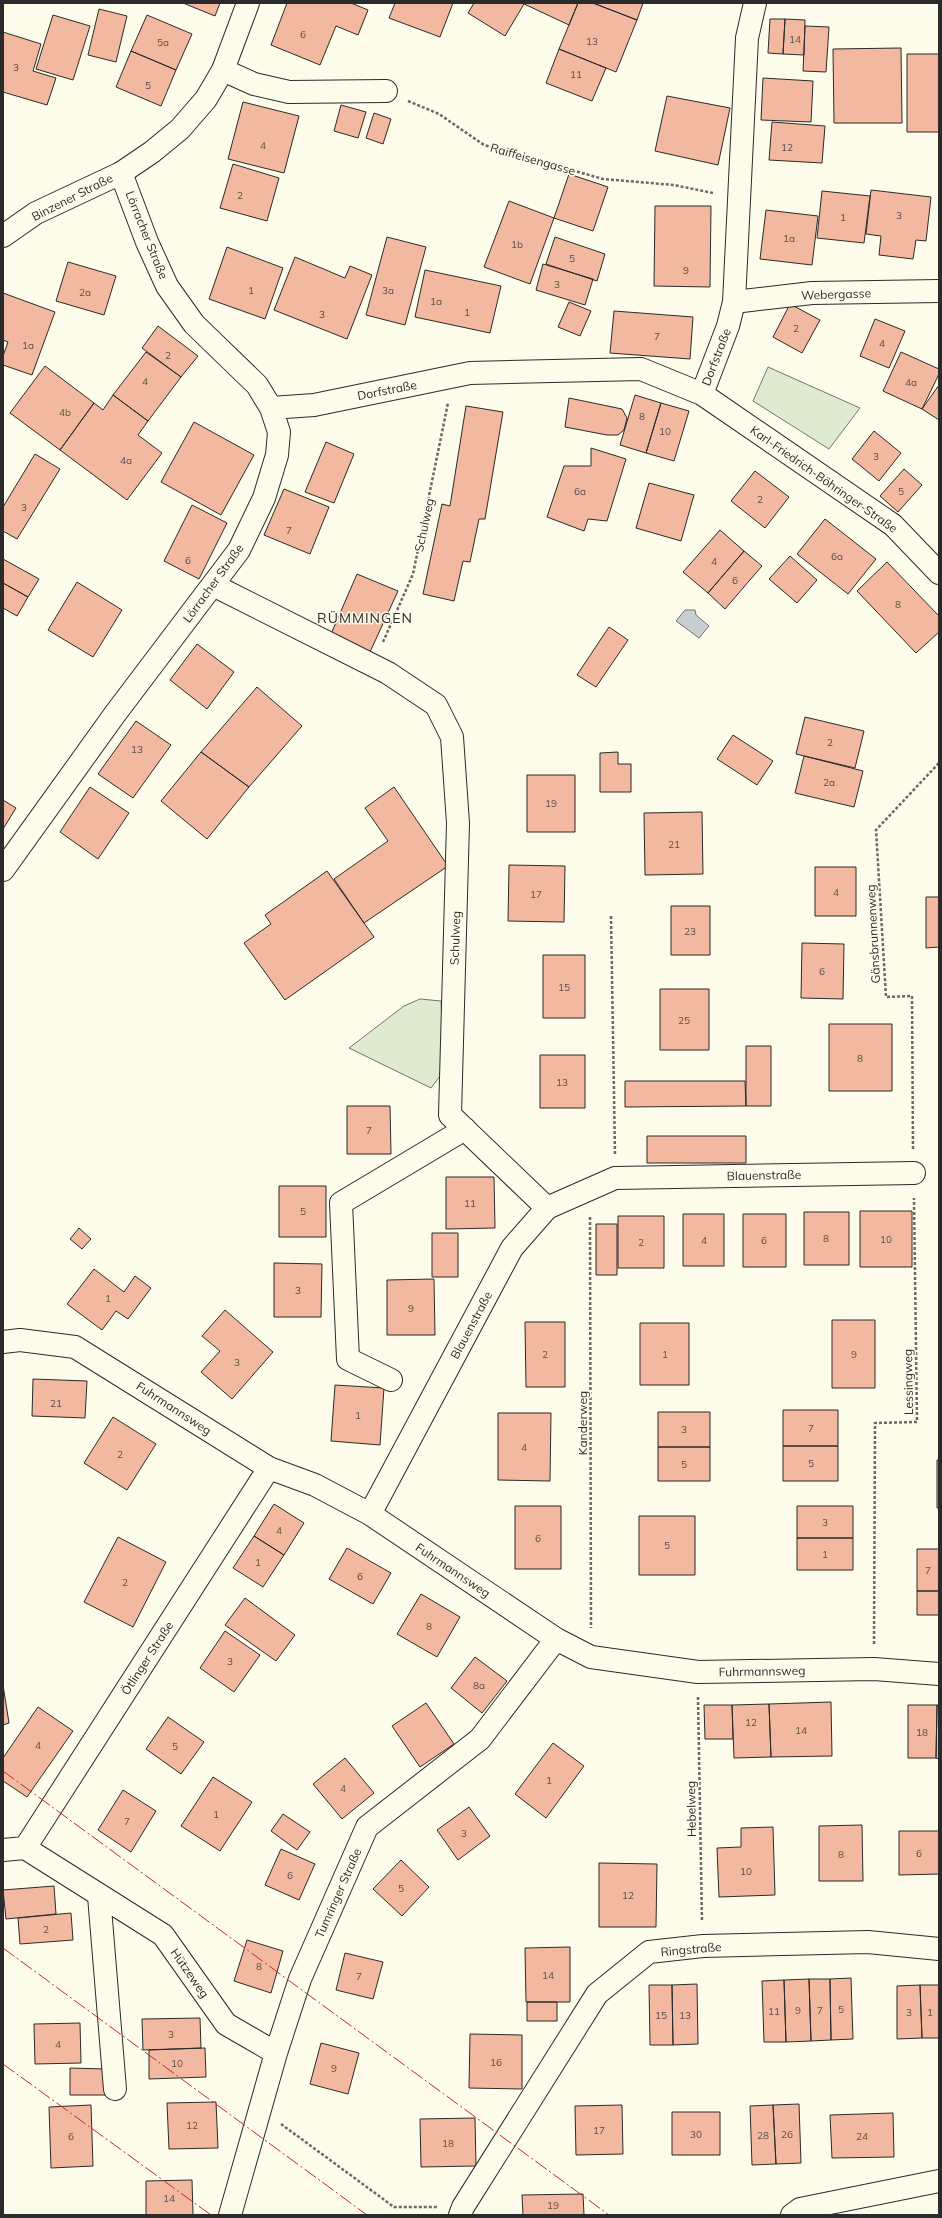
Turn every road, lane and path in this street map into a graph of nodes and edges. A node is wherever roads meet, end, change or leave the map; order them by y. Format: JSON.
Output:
{"nodes":[{"id":1,"x":248,"y":3,"type":"edge"},
{"id":2,"x":755,"y":3,"type":"edge"},
{"id":3,"x":223,"y":70,"type":"junction"},
{"id":4,"x":386,"y":91,"type":"joint"},
{"id":5,"x":121,"y":173,"type":"junction"},
{"id":6,"x":738,"y":198,"type":"junction"},
{"id":7,"x":3,"y":236,"type":"edge"},
{"id":8,"x":939,"y":291,"type":"edge"},
{"id":9,"x":734,"y":302,"type":"junction"},
{"id":10,"x":453,"y":377,"type":"junction"},
{"id":11,"x":702,"y":394,"type":"junction"},
{"id":12,"x":271,"y":408,"type":"junction"},
{"id":13,"x":939,"y":573,"type":"edge"},
{"id":14,"x":213,"y":584,"type":"junction"},
{"id":15,"x":373,"y":666,"type":"junction"},
{"id":16,"x":939,"y":763,"type":"edge"},
{"id":17,"x":3,"y":870,"type":"edge"},
{"id":18,"x":611,"y":916,"type":"dead end"},
{"id":19,"x":465,"y":1129,"type":"junction"},
{"id":20,"x":914,"y":1173,"type":"junction"},
{"id":21,"x":615,"y":1178,"type":"junction"},
{"id":22,"x":590,"y":1189,"type":"junction"},
{"id":23,"x":547,"y":1208,"type":"junction"},
{"id":24,"x":3,"y":1342,"type":"edge"},
{"id":25,"x":391,"y":1380,"type":"dead end"},
{"id":26,"x":269,"y":1468,"type":"junction"},
{"id":27,"x":370,"y":1514,"type":"junction"},
{"id":28,"x":556,"y":1640,"type":"junction"},
{"id":29,"x":591,"y":1656,"type":"junction"},
{"id":30,"x":874,"y":1670,"type":"junction"},
{"id":31,"x":698,"y":1672,"type":"junction"},
{"id":32,"x":939,"y":1674,"type":"edge"},
{"id":33,"x":25,"y":1848,"type":"junction"},
{"id":34,"x":3,"y":1850,"type":"edge"},
{"id":35,"x":99,"y":1896,"type":"junction"},
{"id":36,"x":703,"y":1946,"type":"junction"},
{"id":37,"x":939,"y":1949,"type":"edge"},
{"id":38,"x":276,"y":2053,"type":"junction"},
{"id":39,"x":115,"y":2089,"type":"dead end"},
{"id":40,"x":260,"y":2109,"type":"junction"},
{"id":41,"x":939,"y":2181,"type":"edge"},
{"id":42,"x":462,"y":2211,"type":"edge"},
{"id":43,"x":230,"y":2215,"type":"edge"},
{"id":44,"x":792,"y":2215,"type":"edge"}],
"edges":[{"from":1,"to":3,"type":"street","name":"Binzener Straße"},
{"from":2,"to":6,"type":"street","name":"Dorfstraße"},
{"from":3,"to":4,"type":"street"},
{"from":3,"to":5,"type":"street","name":"Binzener Straße"},
{"from":4,"to":6,"type":"path","name":"Raiffeisengasse"},
{"from":5,"to":7,"type":"street","name":"Binzener Straße"},
{"from":5,"to":12,"type":"street","name":"Lörracher Straße"},
{"from":6,"to":9,"type":"street","name":"Dorfstraße"},
{"from":8,"to":9,"type":"street","name":"Webergasse"},
{"from":9,"to":11,"type":"street","name":"Dorfstraße"},
{"from":10,"to":11,"type":"street","name":"Dorfstraße"},
{"from":10,"to":12,"type":"street","name":"Dorfstraße"},
{"from":10,"to":15,"type":"path","name":"Schulweg"},
{"from":11,"to":13,"type":"street","name":"Karl-Friedrich-Böhringer-Straße"},
{"from":12,"to":14,"type":"street","name":"Lörracher Straße"},
{"from":14,"to":15,"type":"street","name":"Schulweg"},
{"from":14,"to":17,"type":"street","name":"Lörracher Straße"},
{"from":15,"to":19,"type":"street","name":"Schulweg"},
{"from":16,"to":20,"type":"path","name":"Gänsbrunnenweg"},
{"from":18,"to":21,"type":"path"},
{"from":19,"to":23,"type":"street","name":"Schulweg"},
{"from":19,"to":25,"type":"street"},
{"from":20,"to":21,"type":"street","name":"Blauenstraße"},
{"from":20,"to":30,"type":"path","name":"Lessingweg"},
{"from":21,"to":22,"type":"street","name":"Blauenstraße"},
{"from":22,"to":23,"type":"street","name":"Blauenstraße"},
{"from":22,"to":29,"type":"path","name":"Kanderweg"},
{"from":23,"to":27,"type":"street","name":"Blauenstraße"},
{"from":24,"to":26,"type":"street","name":"Fuhrmannsweg"},
{"from":26,"to":27,"type":"street","name":"Fuhrmannsweg"},
{"from":26,"to":33,"type":"street","name":"Ötlinger Straße"},
{"from":27,"to":28,"type":"street","name":"Fuhrmannsweg"},
{"from":28,"to":29,"type":"street","name":"Fuhrmannsweg"},
{"from":28,"to":38,"type":"street","name":"Tumringer Straße"},
{"from":29,"to":31,"type":"street","name":"Fuhrmannsweg"},
{"from":30,"to":31,"type":"street","name":"Fuhrmannsweg"},
{"from":30,"to":32,"type":"street","name":"Fuhrmannsweg"},
{"from":31,"to":36,"type":"path","name":"Hebelweg"},
{"from":33,"to":34,"type":"street"},
{"from":33,"to":35,"type":"street","name":"Hützeweg"},
{"from":35,"to":38,"type":"street","name":"Hützeweg"},
{"from":35,"to":39,"type":"street"},
{"from":36,"to":37,"type":"street","name":"Ringstraße"},
{"from":36,"to":42,"type":"street","name":"Ringstraße"},
{"from":38,"to":40,"type":"street","name":"Tumringer Straße"},
{"from":40,"to":42,"type":"path"},
{"from":40,"to":43,"type":"street","name":"Tumringer Straße"},
{"from":41,"to":44,"type":"street"}]}
